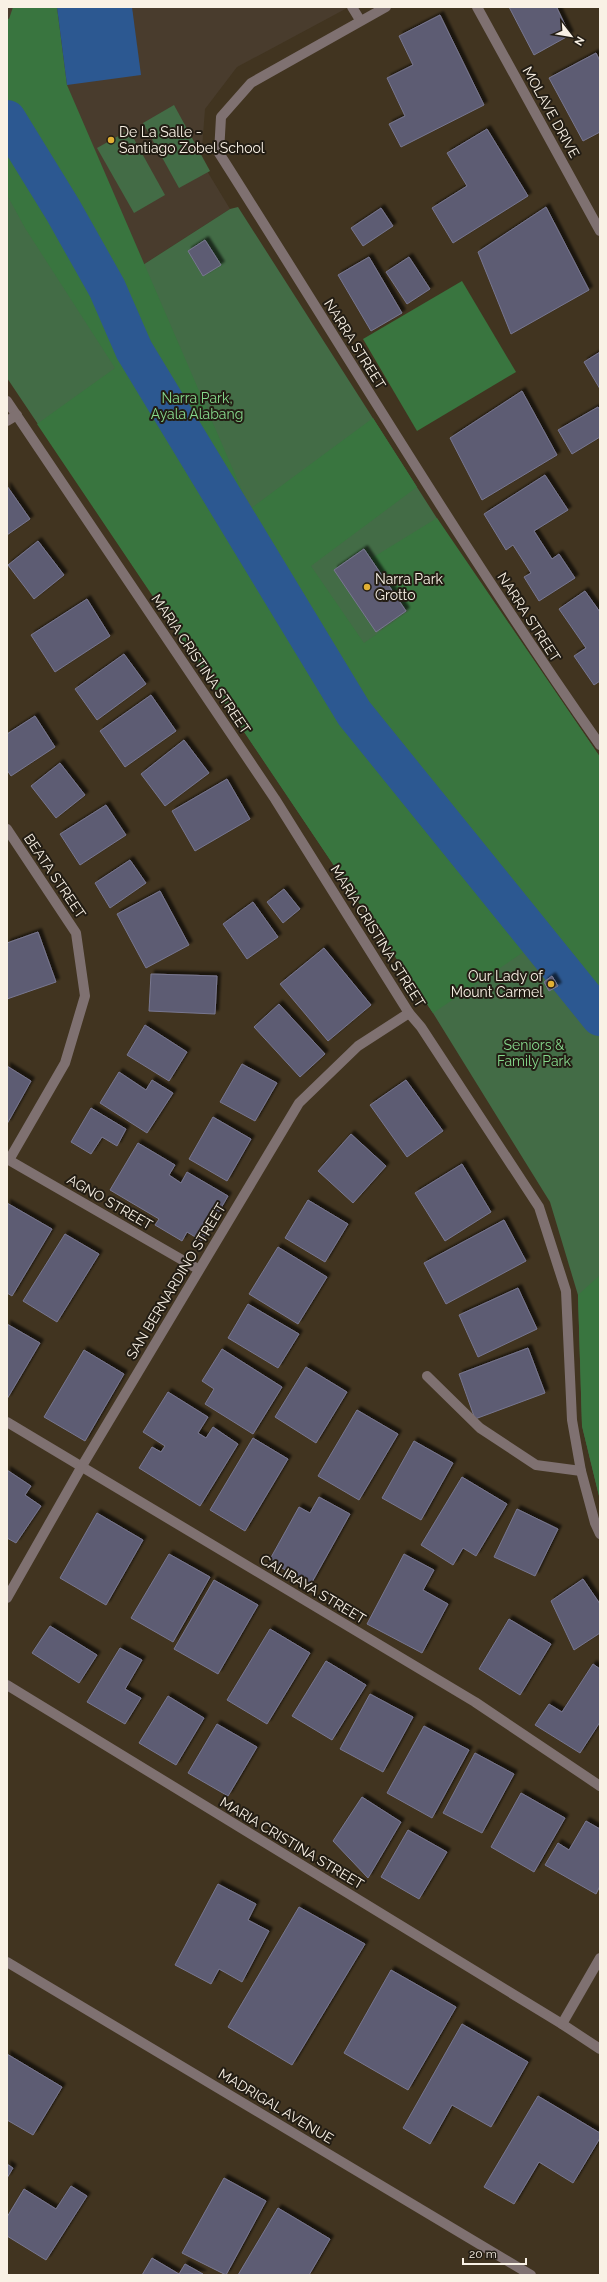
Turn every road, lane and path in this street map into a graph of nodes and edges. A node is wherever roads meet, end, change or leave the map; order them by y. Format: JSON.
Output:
{"nodes":[{"id":1,"x":352,"y":7,"type":"edge"},
{"id":2,"x":386,"y":7,"type":"edge"},
{"id":3,"x":477,"y":7,"type":"edge"},
{"id":4,"x":360,"y":20,"type":"junction"},
{"id":5,"x":600,"y":231,"type":"edge"},
{"id":6,"x":7,"y":401,"type":"edge"},
{"id":7,"x":17,"y":415,"type":"junction"},
{"id":8,"x":7,"y":421,"type":"edge"},
{"id":9,"x":600,"y":745,"type":"edge"},
{"id":10,"x":7,"y":829,"type":"edge"},
{"id":11,"x":409,"y":1013,"type":"junction"},
{"id":12,"x":8,"y":1160,"type":"edge"},
{"id":13,"x":198,"y":1269,"type":"junction"},
{"id":14,"x":427,"y":1376,"type":"dead end"},
{"id":15,"x":7,"y":1422,"type":"edge"},
{"id":16,"x":82,"y":1466,"type":"junction"},
{"id":17,"x":581,"y":1471,"type":"junction"},
{"id":18,"x":600,"y":1534,"type":"edge"},
{"id":19,"x":7,"y":1598,"type":"edge"},
{"id":20,"x":7,"y":1685,"type":"edge"},
{"id":21,"x":600,"y":1786,"type":"edge"},
{"id":22,"x":600,"y":1958,"type":"edge"},
{"id":23,"x":7,"y":1962,"type":"edge"},
{"id":24,"x":562,"y":2024,"type":"junction"},
{"id":25,"x":600,"y":2049,"type":"edge"},
{"id":26,"x":531,"y":2275,"type":"edge"}],
"edges":[{"from":1,"to":4,"type":"street"},
{"from":2,"to":4,"type":"street","name":"NARRA STREET"},
{"from":3,"to":5,"type":"street","name":"MOLAVE DRIVE"},
{"from":4,"to":9,"type":"street","name":"NARRA STREET"},
{"from":6,"to":7,"type":"street","name":"MARIA CRISTINA STREET"},
{"from":7,"to":8,"type":"street"},
{"from":7,"to":11,"type":"street","name":"MARIA CRISTINA STREET"},
{"from":10,"to":12,"type":"street","name":"BEATA STREET"},
{"from":11,"to":13,"type":"street","name":"SAN BERNARDINO STREET"},
{"from":11,"to":17,"type":"street","name":"MARIA CRISTINA STREET"},
{"from":12,"to":13,"type":"street","name":"AGNO STREET"},
{"from":13,"to":16,"type":"street","name":"SAN BERNARDINO STREET"},
{"from":14,"to":17,"type":"street"},
{"from":15,"to":16,"type":"street","name":"CALIRAYA STREET"},
{"from":16,"to":19,"type":"street","name":"SAN BERNARDINO STREET"},
{"from":16,"to":21,"type":"street","name":"CALIRAYA STREET"},
{"from":17,"to":18,"type":"street","name":"MARIA CRISTINA STREET"},
{"from":20,"to":24,"type":"street","name":"MARIA CRISTINA STREET"},
{"from":22,"to":24,"type":"street"},
{"from":23,"to":26,"type":"street","name":"MADRIGAL AVENUE"},
{"from":24,"to":25,"type":"street","name":"MARIA CRISTINA STREET"}]}
